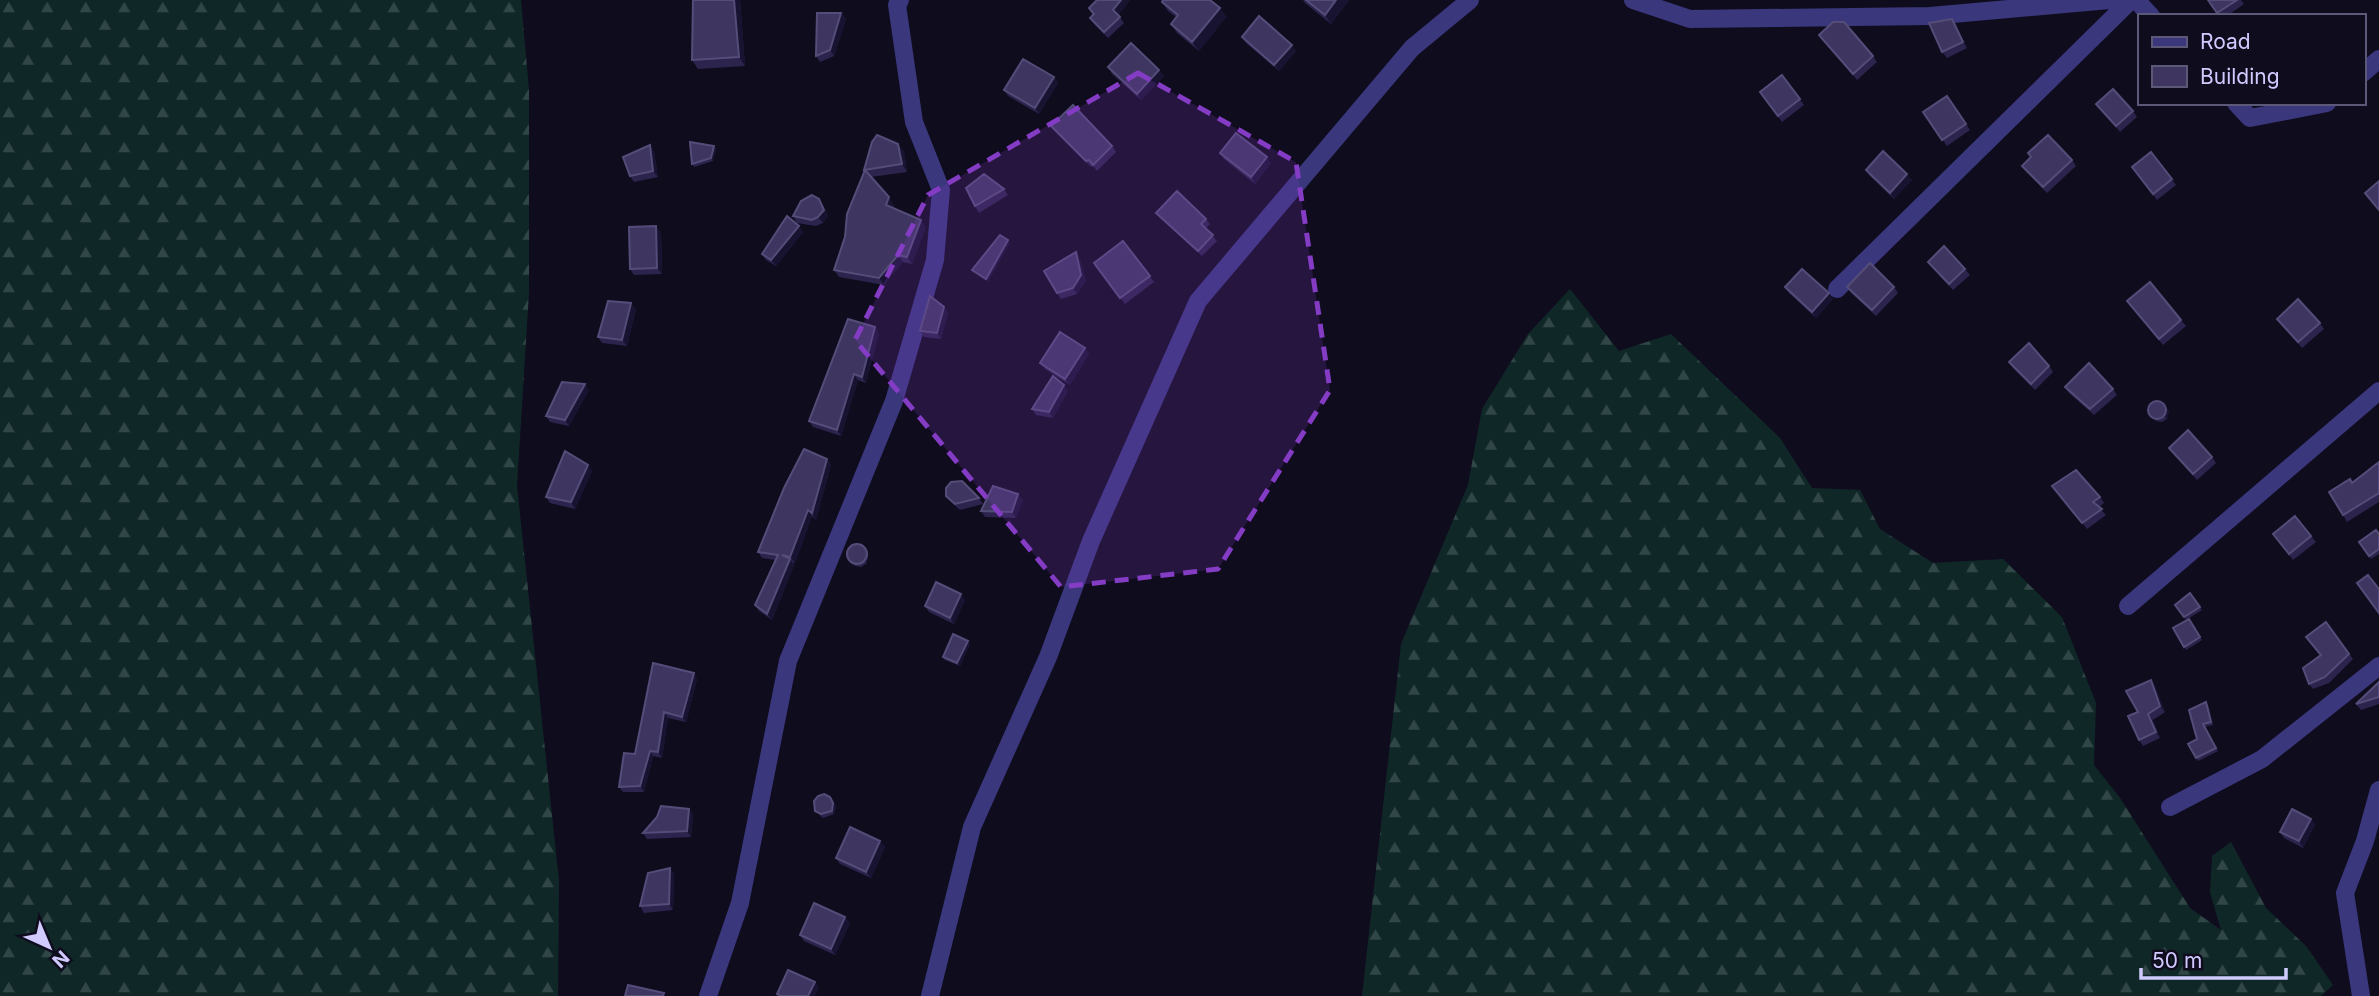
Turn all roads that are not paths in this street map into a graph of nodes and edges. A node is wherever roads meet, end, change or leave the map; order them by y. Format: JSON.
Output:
{"nodes":[{"id":1,"x":900,"y":0,"type":"edge"},
{"id":2,"x":1470,"y":0,"type":"edge"},
{"id":3,"x":1633,"y":0,"type":"edge"},
{"id":4,"x":2109,"y":0,"type":"edge"},
{"id":5,"x":2131,"y":0,"type":"edge"},
{"id":6,"x":2136,"y":0,"type":"edge"},
{"id":7,"x":2149,"y":14,"type":"edge"},
{"id":8,"x":2379,"y":60,"type":"edge"},
{"id":9,"x":2365,"y":71,"type":"edge"},
{"id":10,"x":2238,"y":105,"type":"edge"},
{"id":11,"x":2318,"y":105,"type":"edge"},
{"id":12,"x":1837,"y":289,"type":"dead end"},
{"id":13,"x":2379,"y":391,"type":"edge"},
{"id":14,"x":2128,"y":606,"type":"dead end"},
{"id":15,"x":2379,"y":666,"type":"edge"},
{"id":16,"x":2379,"y":790,"type":"edge"},
{"id":17,"x":2170,"y":807,"type":"dead end"},
{"id":18,"x":708,"y":996,"type":"edge"},
{"id":19,"x":930,"y":996,"type":"edge"},
{"id":20,"x":2361,"y":996,"type":"edge"}],
"edges":[{"from":1,"to":18,"type":"street"},
{"from":2,"to":19,"type":"street"},
{"from":3,"to":4,"type":"street"},
{"from":5,"to":12,"type":"street"},
{"from":6,"to":7,"type":"street"},
{"from":8,"to":9,"type":"street"},
{"from":10,"to":11,"type":"street"},
{"from":13,"to":14,"type":"street"},
{"from":15,"to":17,"type":"street"},
{"from":16,"to":20,"type":"street"}]}
